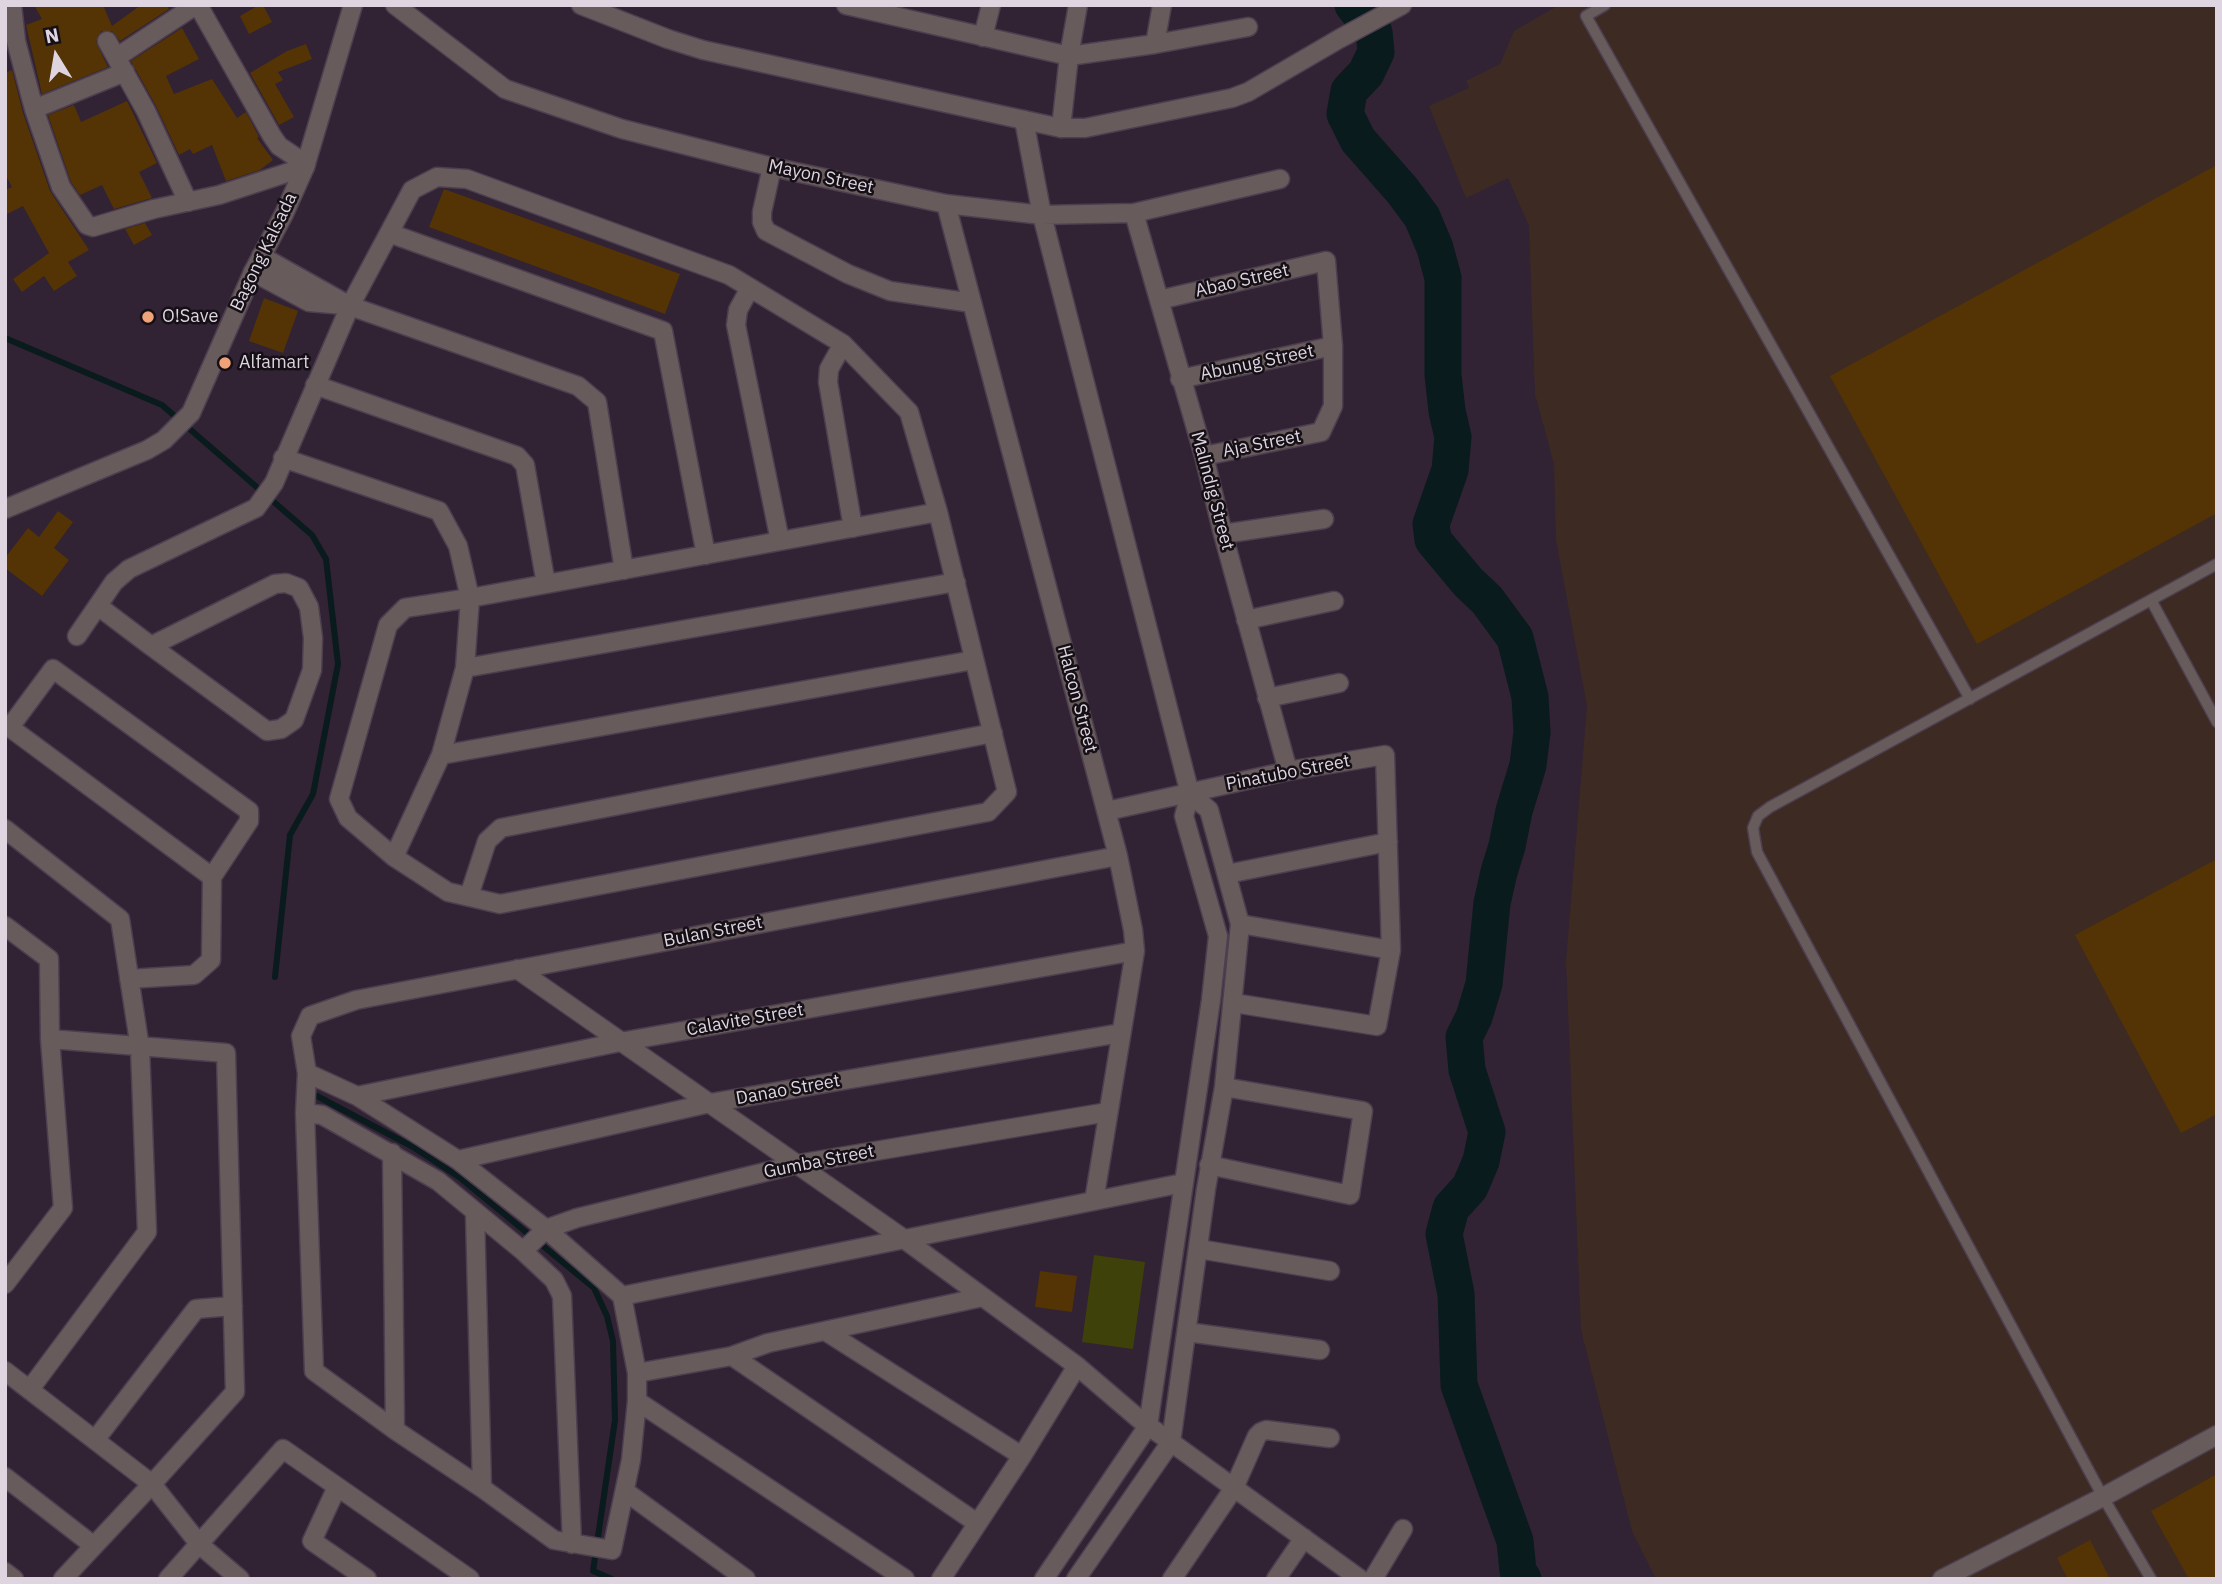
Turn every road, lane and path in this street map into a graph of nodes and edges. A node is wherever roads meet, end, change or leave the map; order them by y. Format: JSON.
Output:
{"nodes":[{"id":1,"x":12,"y":5,"type":"edge"},
{"id":2,"x":197,"y":5,"type":"edge"},
{"id":3,"x":353,"y":5,"type":"edge"},
{"id":4,"x":395,"y":5,"type":"edge"},
{"id":5,"x":581,"y":5,"type":"edge"},
{"id":6,"x":846,"y":5,"type":"edge"},
{"id":7,"x":991,"y":5,"type":"edge"},
{"id":8,"x":1078,"y":5,"type":"edge"},
{"id":9,"x":1162,"y":5,"type":"edge"},
{"id":10,"x":1605,"y":5,"type":"edge"},
{"id":11,"x":1399,"y":7,"type":"edge"},
{"id":12,"x":905,"y":12,"type":"edge"},
{"id":13,"x":1248,"y":27,"type":"dead end"},
{"id":14,"x":983,"y":37,"type":"junction"},
{"id":15,"x":107,"y":41,"type":"dead end"},
{"id":16,"x":1155,"y":44,"type":"junction"},
{"id":17,"x":1069,"y":56,"type":"junction"},
{"id":18,"x":121,"y":64,"type":"junction"},
{"id":19,"x":34,"y":109,"type":"junction"},
{"id":20,"x":1024,"y":120,"type":"junction"},
{"id":21,"x":1061,"y":128,"type":"junction"},
{"id":22,"x":305,"y":165,"type":"junction"},
{"id":23,"x":772,"y":167,"type":"junction"},
{"id":24,"x":1280,"y":179,"type":"dead end"},
{"id":25,"x":188,"y":202,"type":"junction"},
{"id":26,"x":946,"y":204,"type":"junction"},
{"id":27,"x":1134,"y":213,"type":"junction"},
{"id":28,"x":1042,"y":215,"type":"junction"},
{"id":29,"x":389,"y":233,"type":"junction"},
{"id":30,"x":257,"y":264,"type":"junction"},
{"id":31,"x":750,"y":288,"type":"junction"},
{"id":32,"x":1159,"y":300,"type":"junction"},
{"id":33,"x":972,"y":303,"type":"junction"},
{"id":34,"x":350,"y":306,"type":"junction"},
{"id":35,"x":843,"y":344,"type":"junction"},
{"id":36,"x":1333,"y":346,"type":"junction"},
{"id":37,"x":1180,"y":379,"type":"junction"},
{"id":38,"x":315,"y":386,"type":"junction"},
{"id":39,"x":1204,"y":456,"type":"junction"},
{"id":40,"x":283,"y":458,"type":"junction"},
{"id":41,"x":5,"y":509,"type":"edge"},
{"id":42,"x":938,"y":512,"type":"junction"},
{"id":43,"x":1324,"y":519,"type":"dead end"},
{"id":44,"x":853,"y":528,"type":"junction"},
{"id":45,"x":1223,"y":534,"type":"junction"},
{"id":46,"x":779,"y":541,"type":"junction"},
{"id":47,"x":706,"y":555,"type":"junction"},
{"id":48,"x":2217,"y":564,"type":"edge"},
{"id":49,"x":624,"y":570,"type":"junction"},
{"id":50,"x":956,"y":582,"type":"junction"},
{"id":51,"x":546,"y":584,"type":"junction"},
{"id":52,"x":470,"y":598,"type":"junction"},
{"id":53,"x":2151,"y":600,"type":"junction"},
{"id":54,"x":1334,"y":601,"type":"dead end"},
{"id":55,"x":97,"y":606,"type":"junction"},
{"id":56,"x":1247,"y":620,"type":"junction"},
{"id":57,"x":77,"y":636,"type":"dead end"},
{"id":58,"x":151,"y":646,"type":"junction"},
{"id":59,"x":974,"y":660,"type":"junction"},
{"id":60,"x":465,"y":668,"type":"junction"},
{"id":61,"x":1339,"y":682,"type":"dead end"},
{"id":62,"x":1268,"y":698,"type":"junction"},
{"id":63,"x":1970,"y":699,"type":"junction"},
{"id":64,"x":2217,"y":722,"type":"edge"},
{"id":65,"x":8,"y":725,"type":"edge"},
{"id":66,"x":993,"y":733,"type":"junction"},
{"id":67,"x":441,"y":755,"type":"junction"},
{"id":68,"x":1288,"y":771,"type":"junction"},
{"id":69,"x":1190,"y":794,"type":"junction"},
{"id":70,"x":1107,"y":811,"type":"junction"},
{"id":71,"x":5,"y":829,"type":"edge"},
{"id":72,"x":1388,"y":842,"type":"junction"},
{"id":73,"x":1118,"y":856,"type":"junction"},
{"id":74,"x":394,"y":857,"type":"junction"},
{"id":75,"x":1227,"y":874,"type":"junction"},
{"id":76,"x":212,"y":877,"type":"junction"},
{"id":77,"x":469,"y":896,"type":"junction"},
{"id":78,"x":1240,"y":924,"type":"junction"},
{"id":79,"x":5,"y":926,"type":"edge"},
{"id":80,"x":1391,"y":950,"type":"junction"},
{"id":81,"x":1135,"y":951,"type":"junction"},
{"id":82,"x":517,"y":969,"type":"junction"},
{"id":83,"x":129,"y":979,"type":"junction"},
{"id":84,"x":1234,"y":1003,"type":"junction"},
{"id":85,"x":1121,"y":1033,"type":"junction"},
{"id":86,"x":50,"y":1039,"type":"junction"},
{"id":87,"x":620,"y":1042,"type":"junction"},
{"id":88,"x":140,"y":1048,"type":"junction"},
{"id":89,"x":307,"y":1073,"type":"junction"},
{"id":90,"x":1224,"y":1087,"type":"junction"},
{"id":91,"x":357,"y":1096,"type":"junction"},
{"id":92,"x":710,"y":1103,"type":"junction"},
{"id":93,"x":1108,"y":1112,"type":"junction"},
{"id":94,"x":305,"y":1113,"type":"junction"},
{"id":95,"x":392,"y":1153,"type":"junction"},
{"id":96,"x":458,"y":1160,"type":"junction"},
{"id":97,"x":798,"y":1164,"type":"junction"},
{"id":98,"x":1209,"y":1165,"type":"junction"},
{"id":99,"x":1183,"y":1183,"type":"junction"},
{"id":100,"x":1094,"y":1201,"type":"junction"},
{"id":101,"x":475,"y":1214,"type":"junction"},
{"id":102,"x":534,"y":1239,"type":"junction"},
{"id":103,"x":904,"y":1239,"type":"junction"},
{"id":104,"x":1199,"y":1249,"type":"junction"},
{"id":105,"x":1330,"y":1271,"type":"dead end"},
{"id":106,"x":5,"y":1284,"type":"edge"},
{"id":107,"x":622,"y":1296,"type":"junction"},
{"id":108,"x":983,"y":1297,"type":"junction"},
{"id":109,"x":233,"y":1306,"type":"junction"},
{"id":110,"x":825,"y":1331,"type":"junction"},
{"id":111,"x":1187,"y":1332,"type":"junction"},
{"id":112,"x":1320,"y":1350,"type":"dead end"},
{"id":113,"x":732,"y":1356,"type":"junction"},
{"id":114,"x":1077,"y":1366,"type":"junction"},
{"id":115,"x":5,"y":1371,"type":"edge"},
{"id":116,"x":637,"y":1373,"type":"junction"},
{"id":117,"x":30,"y":1390,"type":"junction"},
{"id":118,"x":637,"y":1401,"type":"junction"},
{"id":119,"x":1148,"y":1426,"type":"junction"},
{"id":120,"x":394,"y":1430,"type":"junction"},
{"id":121,"x":2217,"y":1435,"type":"edge"},
{"id":122,"x":1330,"y":1438,"type":"dead end"},
{"id":123,"x":95,"y":1440,"type":"junction"},
{"id":124,"x":1171,"y":1442,"type":"junction"},
{"id":125,"x":1022,"y":1456,"type":"junction"},
{"id":126,"x":5,"y":1477,"type":"edge"},
{"id":127,"x":152,"y":1484,"type":"junction"},
{"id":128,"x":337,"y":1487,"type":"junction"},
{"id":129,"x":482,"y":1488,"type":"junction"},
{"id":130,"x":1234,"y":1488,"type":"junction"},
{"id":131,"x":626,"y":1492,"type":"junction"},
{"id":132,"x":2103,"y":1497,"type":"junction"},
{"id":133,"x":977,"y":1523,"type":"junction"},
{"id":134,"x":1403,"y":1529,"type":"dead end"},
{"id":135,"x":1304,"y":1538,"type":"junction"},
{"id":136,"x":572,"y":1544,"type":"junction"},
{"id":137,"x":200,"y":1545,"type":"junction"},
{"id":138,"x":94,"y":1546,"type":"junction"},
{"id":139,"x":5,"y":1572,"type":"edge"},
{"id":140,"x":464,"y":1577,"type":"edge"},
{"id":141,"x":14,"y":1579,"type":"edge"},
{"id":142,"x":63,"y":1579,"type":"edge"},
{"id":143,"x":168,"y":1579,"type":"edge"},
{"id":144,"x":240,"y":1579,"type":"edge"},
{"id":145,"x":367,"y":1579,"type":"edge"},
{"id":146,"x":746,"y":1579,"type":"edge"},
{"id":147,"x":905,"y":1579,"type":"edge"},
{"id":148,"x":941,"y":1579,"type":"edge"},
{"id":149,"x":1044,"y":1579,"type":"edge"},
{"id":150,"x":1076,"y":1579,"type":"edge"},
{"id":151,"x":1172,"y":1579,"type":"edge"},
{"id":152,"x":1276,"y":1579,"type":"edge"},
{"id":153,"x":1360,"y":1579,"type":"edge"},
{"id":154,"x":1373,"y":1579,"type":"edge"},
{"id":155,"x":1942,"y":1579,"type":"edge"},
{"id":156,"x":2151,"y":1579,"type":"edge"}],
"edges":[{"from":1,"to":19,"type":"street"},
{"from":2,"to":18,"type":"street"},
{"from":2,"to":22,"type":"street"},
{"from":3,"to":22,"type":"street","name":"Bagong Kalsada"},
{"from":4,"to":23,"type":"street","name":"Mayon Street"},
{"from":5,"to":20,"type":"street"},
{"from":6,"to":12,"type":"street"},
{"from":7,"to":14,"type":"street"},
{"from":8,"to":17,"type":"street"},
{"from":9,"to":16,"type":"street"},
{"from":10,"to":63,"type":"lane"},
{"from":11,"to":21,"type":"street"},
{"from":12,"to":14,"type":"street"},
{"from":13,"to":16,"type":"street"},
{"from":14,"to":17,"type":"street"},
{"from":15,"to":18,"type":"street"},
{"from":16,"to":17,"type":"street"},
{"from":17,"to":21,"type":"street"},
{"from":18,"to":19,"type":"street"},
{"from":18,"to":25,"type":"street"},
{"from":19,"to":25,"type":"street"},
{"from":20,"to":21,"type":"street"},
{"from":20,"to":28,"type":"street"},
{"from":22,"to":25,"type":"street"},
{"from":22,"to":30,"type":"street","name":"Bagong Kalsada"},
{"from":23,"to":26,"type":"street","name":"Mayon Street"},
{"from":23,"to":33,"type":"street"},
{"from":24,"to":27,"type":"street","name":"Mayon Street"},
{"from":26,"to":28,"type":"street","name":"Mayon Street"},
{"from":26,"to":33,"type":"street","name":"Halcon Street"},
{"from":27,"to":28,"type":"street","name":"Mayon Street"},
{"from":27,"to":32,"type":"street","name":"Malindig Street"},
{"from":28,"to":69,"type":"street"},
{"from":29,"to":31,"type":"street"},
{"from":29,"to":34,"type":"street"},
{"from":29,"to":47,"type":"street"},
{"from":30,"to":34,"type":"street"},
{"from":30,"to":41,"type":"street","name":"Bagong Kalsada"},
{"from":31,"to":35,"type":"street"},
{"from":31,"to":46,"type":"street"},
{"from":32,"to":36,"type":"street","name":"Abao Street"},
{"from":32,"to":37,"type":"street","name":"Malindig Street"},
{"from":33,"to":70,"type":"street","name":"Halcon Street"},
{"from":34,"to":38,"type":"street"},
{"from":34,"to":49,"type":"street"},
{"from":35,"to":42,"type":"street"},
{"from":35,"to":44,"type":"street"},
{"from":36,"to":37,"type":"street","name":"Abunug Street"},
{"from":36,"to":39,"type":"street","name":"Aja Street"},
{"from":37,"to":39,"type":"street","name":"Malindig Street"},
{"from":38,"to":40,"type":"street"},
{"from":38,"to":51,"type":"street"},
{"from":39,"to":45,"type":"street","name":"Malindig Street"},
{"from":40,"to":52,"type":"street"},
{"from":40,"to":55,"type":"street"},
{"from":42,"to":44,"type":"street"},
{"from":42,"to":50,"type":"street"},
{"from":43,"to":45,"type":"street"},
{"from":44,"to":46,"type":"street"},
{"from":45,"to":56,"type":"street","name":"Malindig Street"},
{"from":46,"to":47,"type":"street"},
{"from":47,"to":49,"type":"street"},
{"from":48,"to":53,"type":"lane"},
{"from":49,"to":51,"type":"street"},
{"from":50,"to":59,"type":"street"},
{"from":50,"to":60,"type":"street"},
{"from":51,"to":52,"type":"street"},
{"from":52,"to":60,"type":"street"},
{"from":52,"to":74,"type":"street"},
{"from":53,"to":63,"type":"lane"},
{"from":53,"to":64,"type":"lane"},
{"from":54,"to":56,"type":"street"},
{"from":55,"to":57,"type":"street"},
{"from":55,"to":58,"type":"street"},
{"from":56,"to":62,"type":"street","name":"Malindig Street"},
{"from":58,"to":58,"type":"street"},
{"from":59,"to":66,"type":"street"},
{"from":59,"to":67,"type":"street"},
{"from":60,"to":67,"type":"street"},
{"from":61,"to":62,"type":"street"},
{"from":62,"to":68,"type":"street","name":"Malindig Street"},
{"from":63,"to":132,"type":"lane"},
{"from":65,"to":76,"type":"street"},
{"from":65,"to":76,"type":"street"},
{"from":66,"to":77,"type":"street"},
{"from":66,"to":77,"type":"street"},
{"from":67,"to":74,"type":"street"},
{"from":68,"to":69,"type":"street","name":"Pinatubo Street"},
{"from":68,"to":72,"type":"street","name":"Pinatubo Street"},
{"from":69,"to":70,"type":"street","name":"Pinatubo Street"},
{"from":69,"to":75,"type":"street"},
{"from":69,"to":99,"type":"street"},
{"from":70,"to":73,"type":"street","name":"Halcon Street"},
{"from":71,"to":83,"type":"street"},
{"from":72,"to":75,"type":"street"},
{"from":72,"to":80,"type":"street"},
{"from":73,"to":81,"type":"street","name":"Halcon Street"},
{"from":73,"to":82,"type":"street","name":"Bulan Street"},
{"from":74,"to":77,"type":"street"},
{"from":75,"to":78,"type":"street"},
{"from":76,"to":83,"type":"street"},
{"from":78,"to":80,"type":"street"},
{"from":78,"to":84,"type":"street"},
{"from":79,"to":86,"type":"street"},
{"from":80,"to":84,"type":"street"},
{"from":81,"to":85,"type":"street","name":"Halcon Street"},
{"from":81,"to":87,"type":"street","name":"Calavite Street"},
{"from":82,"to":87,"type":"street"},
{"from":82,"to":89,"type":"street","name":"Bulan Street"},
{"from":83,"to":88,"type":"street"},
{"from":84,"to":90,"type":"street"},
{"from":85,"to":92,"type":"street","name":"Danao Street"},
{"from":85,"to":93,"type":"street","name":"Halcon Street"},
{"from":86,"to":88,"type":"street"},
{"from":86,"to":106,"type":"street"},
{"from":87,"to":91,"type":"street","name":"Calavite Street"},
{"from":87,"to":92,"type":"street"},
{"from":88,"to":109,"type":"street"},
{"from":88,"to":117,"type":"street"},
{"from":89,"to":91,"type":"street"},
{"from":89,"to":94,"type":"street"},
{"from":90,"to":98,"type":"street"},
{"from":90,"to":98,"type":"street"},
{"from":91,"to":96,"type":"street"},
{"from":92,"to":96,"type":"street","name":"Danao Street"},
{"from":92,"to":97,"type":"street"},
{"from":93,"to":97,"type":"street","name":"Gumba Street"},
{"from":93,"to":100,"type":"street","name":"Halcon Street"},
{"from":94,"to":95,"type":"street"},
{"from":94,"to":120,"type":"street"},
{"from":95,"to":101,"type":"street"},
{"from":95,"to":120,"type":"street"},
{"from":96,"to":102,"type":"street"},
{"from":97,"to":102,"type":"street","name":"Gumba Street"},
{"from":97,"to":103,"type":"street"},
{"from":98,"to":104,"type":"street"},
{"from":99,"to":100,"type":"street"},
{"from":99,"to":119,"type":"street"},
{"from":100,"to":103,"type":"street"},
{"from":101,"to":102,"type":"street"},
{"from":101,"to":129,"type":"street"},
{"from":102,"to":107,"type":"street"},
{"from":102,"to":136,"type":"street"},
{"from":103,"to":107,"type":"street"},
{"from":103,"to":108,"type":"street"},
{"from":104,"to":105,"type":"street"},
{"from":104,"to":111,"type":"street"},
{"from":107,"to":116,"type":"street"},
{"from":108,"to":110,"type":"street"},
{"from":108,"to":114,"type":"street"},
{"from":109,"to":123,"type":"street"},
{"from":109,"to":127,"type":"street"},
{"from":110,"to":113,"type":"street"},
{"from":110,"to":125,"type":"street"},
{"from":111,"to":112,"type":"street"},
{"from":111,"to":124,"type":"street"},
{"from":113,"to":116,"type":"street"},
{"from":113,"to":133,"type":"street"},
{"from":114,"to":119,"type":"street"},
{"from":114,"to":125,"type":"street"},
{"from":115,"to":117,"type":"street"},
{"from":116,"to":118,"type":"street"},
{"from":117,"to":123,"type":"street"},
{"from":118,"to":131,"type":"street"},
{"from":118,"to":147,"type":"street"},
{"from":119,"to":124,"type":"street"},
{"from":119,"to":149,"type":"street"},
{"from":120,"to":129,"type":"street"},
{"from":121,"to":132,"type":"street"},
{"from":122,"to":130,"type":"street"},
{"from":123,"to":127,"type":"street"},
{"from":124,"to":130,"type":"street"},
{"from":124,"to":150,"type":"street"},
{"from":125,"to":133,"type":"street"},
{"from":126,"to":138,"type":"street"},
{"from":127,"to":137,"type":"street"},
{"from":127,"to":138,"type":"street"},
{"from":128,"to":137,"type":"street"},
{"from":128,"to":140,"type":"street"},
{"from":128,"to":145,"type":"street"},
{"from":129,"to":136,"type":"street"},
{"from":130,"to":135,"type":"street"},
{"from":130,"to":151,"type":"street"},
{"from":131,"to":136,"type":"street"},
{"from":131,"to":146,"type":"street"},
{"from":132,"to":155,"type":"street"},
{"from":132,"to":156,"type":"lane"},
{"from":133,"to":148,"type":"street"},
{"from":134,"to":154,"type":"street"},
{"from":135,"to":152,"type":"street"},
{"from":135,"to":153,"type":"street"},
{"from":137,"to":143,"type":"street"},
{"from":137,"to":144,"type":"street"},
{"from":138,"to":142,"type":"street"},
{"from":139,"to":141,"type":"street"}]}
